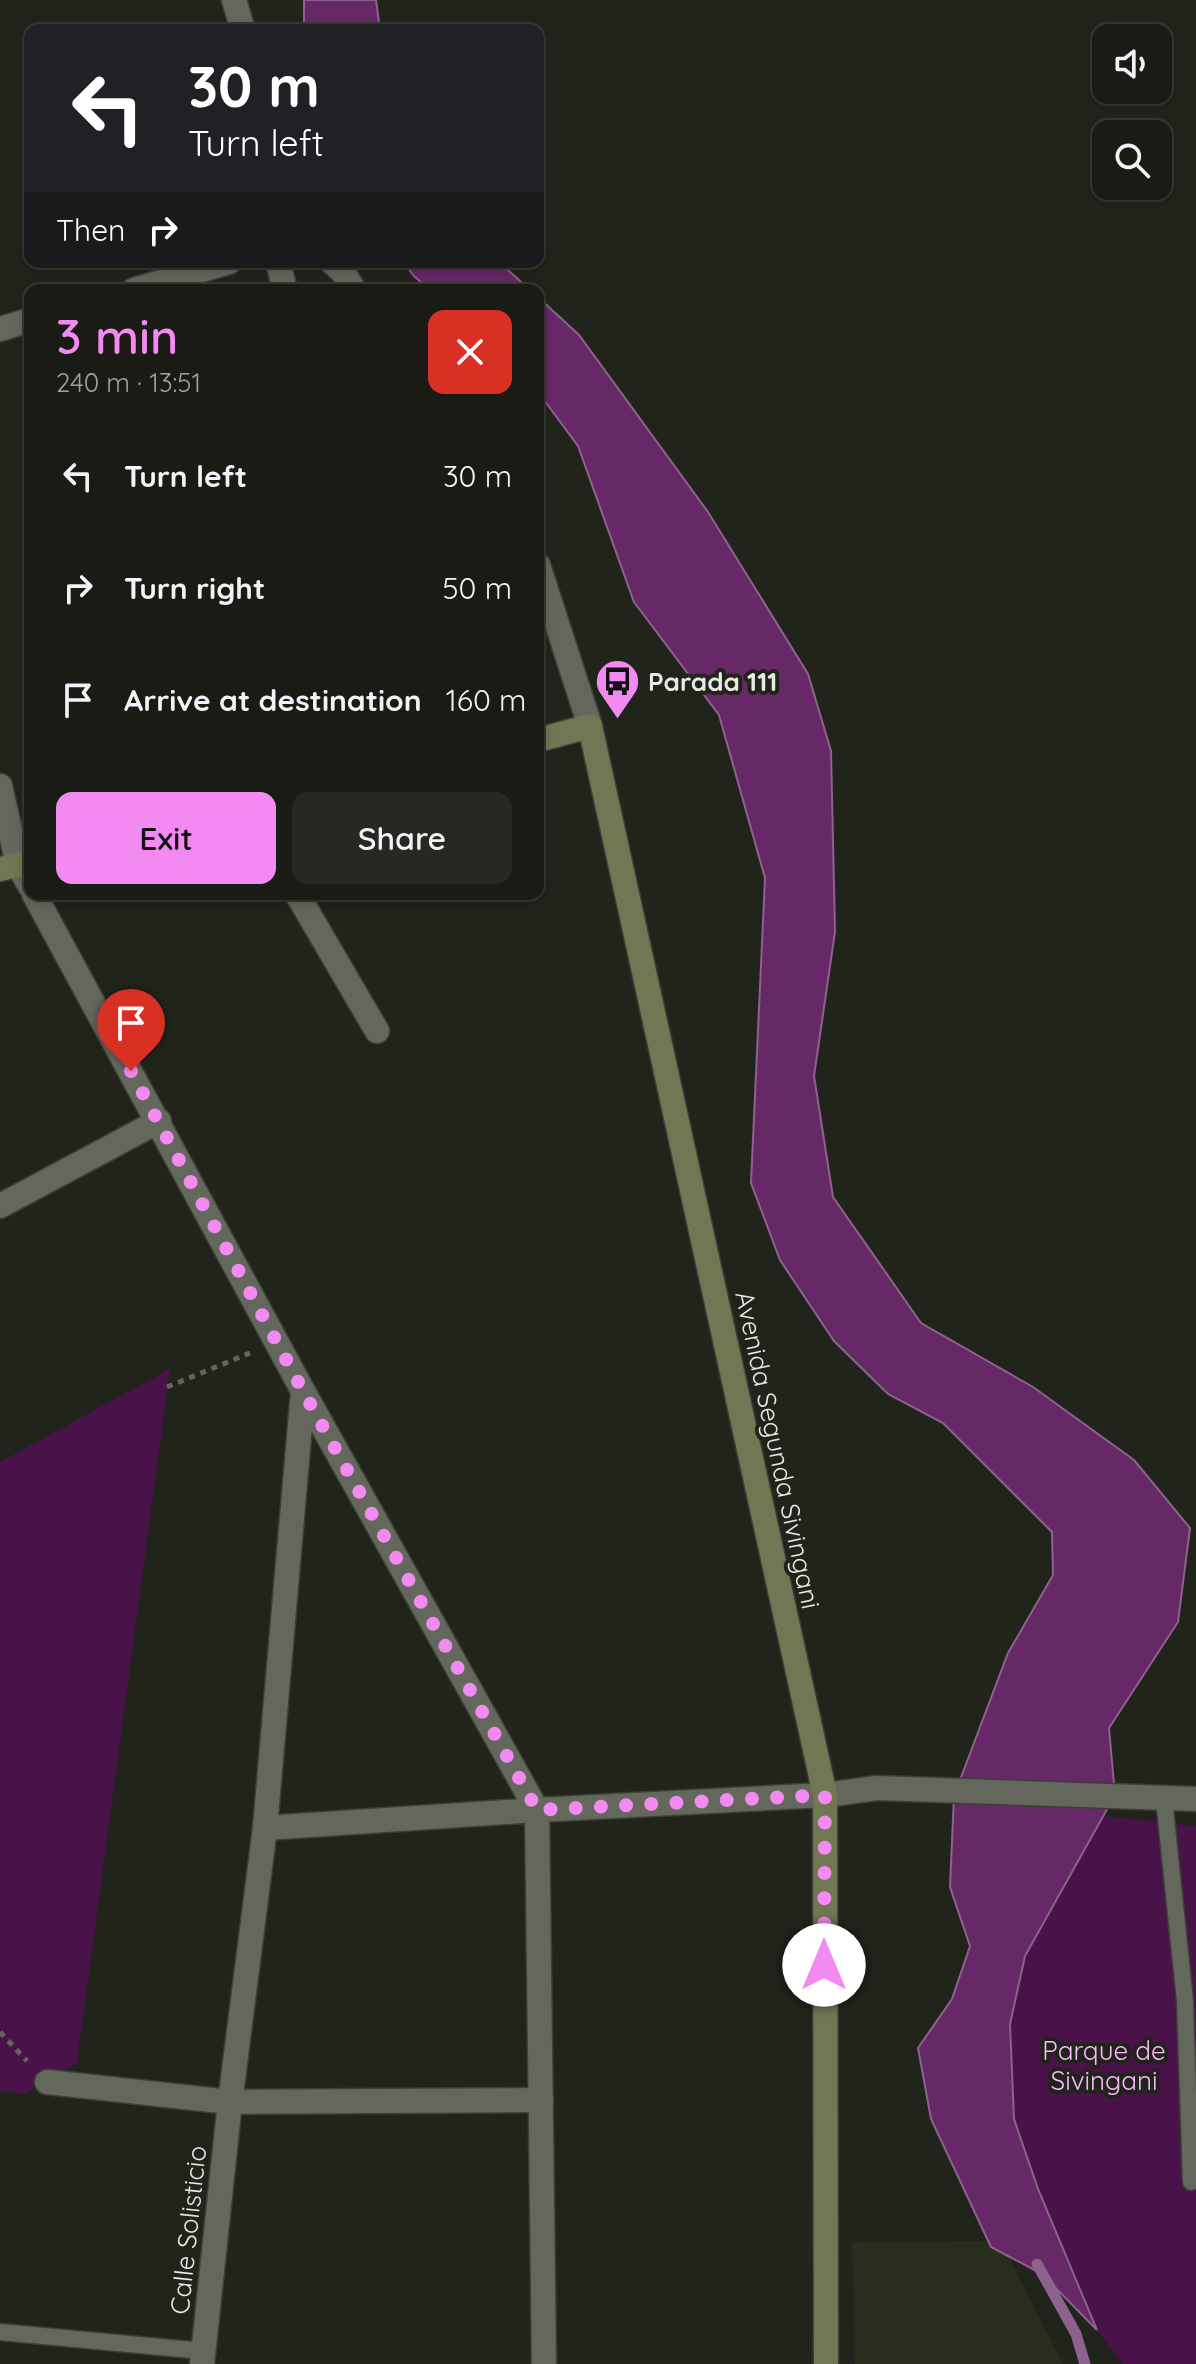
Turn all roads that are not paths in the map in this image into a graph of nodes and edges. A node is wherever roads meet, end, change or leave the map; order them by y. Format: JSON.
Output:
{"nodes":[{"id":1,"x":234,"y":0,"type":"edge"},
{"id":2,"x":241,"y":24,"type":"edge"},
{"id":3,"x":209,"y":268,"type":"edge"},
{"id":4,"x":339,"y":268,"type":"edge"},
{"id":5,"x":154,"y":284,"type":"edge"},
{"id":6,"x":350,"y":284,"type":"edge"},
{"id":7,"x":24,"y":322,"type":"edge"},
{"id":8,"x":0,"y":329,"type":"edge"},
{"id":9,"x":544,"y":584,"type":"edge"},
{"id":10,"x":590,"y":726,"type":"junction"},
{"id":11,"x":544,"y":738,"type":"edge"},
{"id":12,"x":0,"y":786,"type":"edge"},
{"id":13,"x":20,"y":871,"type":"edge"},
{"id":14,"x":37,"y":900,"type":"edge"},
{"id":15,"x":301,"y":900,"type":"edge"},
{"id":16,"x":377,"y":1031,"type":"dead end"},
{"id":17,"x":159,"y":1121,"type":"junction"},
{"id":18,"x":0,"y":1206,"type":"edge"},
{"id":19,"x":303,"y":1391,"type":"junction"},
{"id":20,"x":825,"y":1795,"type":"junction"},
{"id":21,"x":1164,"y":1799,"type":"junction"},
{"id":22,"x":1196,"y":1799,"type":"edge"},
{"id":23,"x":537,"y":1810,"type":"junction"},
{"id":24,"x":265,"y":1828,"type":"junction"},
{"id":25,"x":47,"y":2082,"type":"road end"},
{"id":26,"x":541,"y":2100,"type":"junction"},
{"id":27,"x":230,"y":2102,"type":"junction"},
{"id":28,"x":1191,"y":2182,"type":"dead end"},
{"id":29,"x":0,"y":2332,"type":"edge"},
{"id":30,"x":202,"y":2358,"type":"edge"},
{"id":31,"x":544,"y":2364,"type":"edge"},
{"id":32,"x":826,"y":2364,"type":"edge"}],
"edges":[{"from":1,"to":2,"type":"street"},
{"from":3,"to":5,"type":"street"},
{"from":4,"to":6,"type":"street"},
{"from":7,"to":8,"type":"street"},
{"from":9,"to":10,"type":"street","name":"Avenida Segunda Sivingani"},
{"from":10,"to":11,"type":"street"},
{"from":10,"to":20,"type":"street","name":"Avenida Segunda Sivingani"},
{"from":12,"to":13,"type":"street"},
{"from":14,"to":17,"type":"street"},
{"from":15,"to":16,"type":"street"},
{"from":17,"to":18,"type":"street"},
{"from":17,"to":19,"type":"street"},
{"from":19,"to":23,"type":"street"},
{"from":19,"to":24,"type":"street","name":"Calle Solisticio"},
{"from":20,"to":21,"type":"street"},
{"from":20,"to":23,"type":"street"},
{"from":20,"to":32,"type":"street","name":"Avenida Segunda Sivingani"},
{"from":21,"to":22,"type":"street"},
{"from":21,"to":28,"type":"lane"},
{"from":23,"to":24,"type":"street"},
{"from":23,"to":26,"type":"street"},
{"from":24,"to":27,"type":"street","name":"Calle Solisticio"},
{"from":25,"to":27,"type":"street"},
{"from":26,"to":27,"type":"street"},
{"from":26,"to":31,"type":"street"},
{"from":27,"to":30,"type":"street","name":"Calle Solisticio"},
{"from":29,"to":30,"type":"lane"}]}
